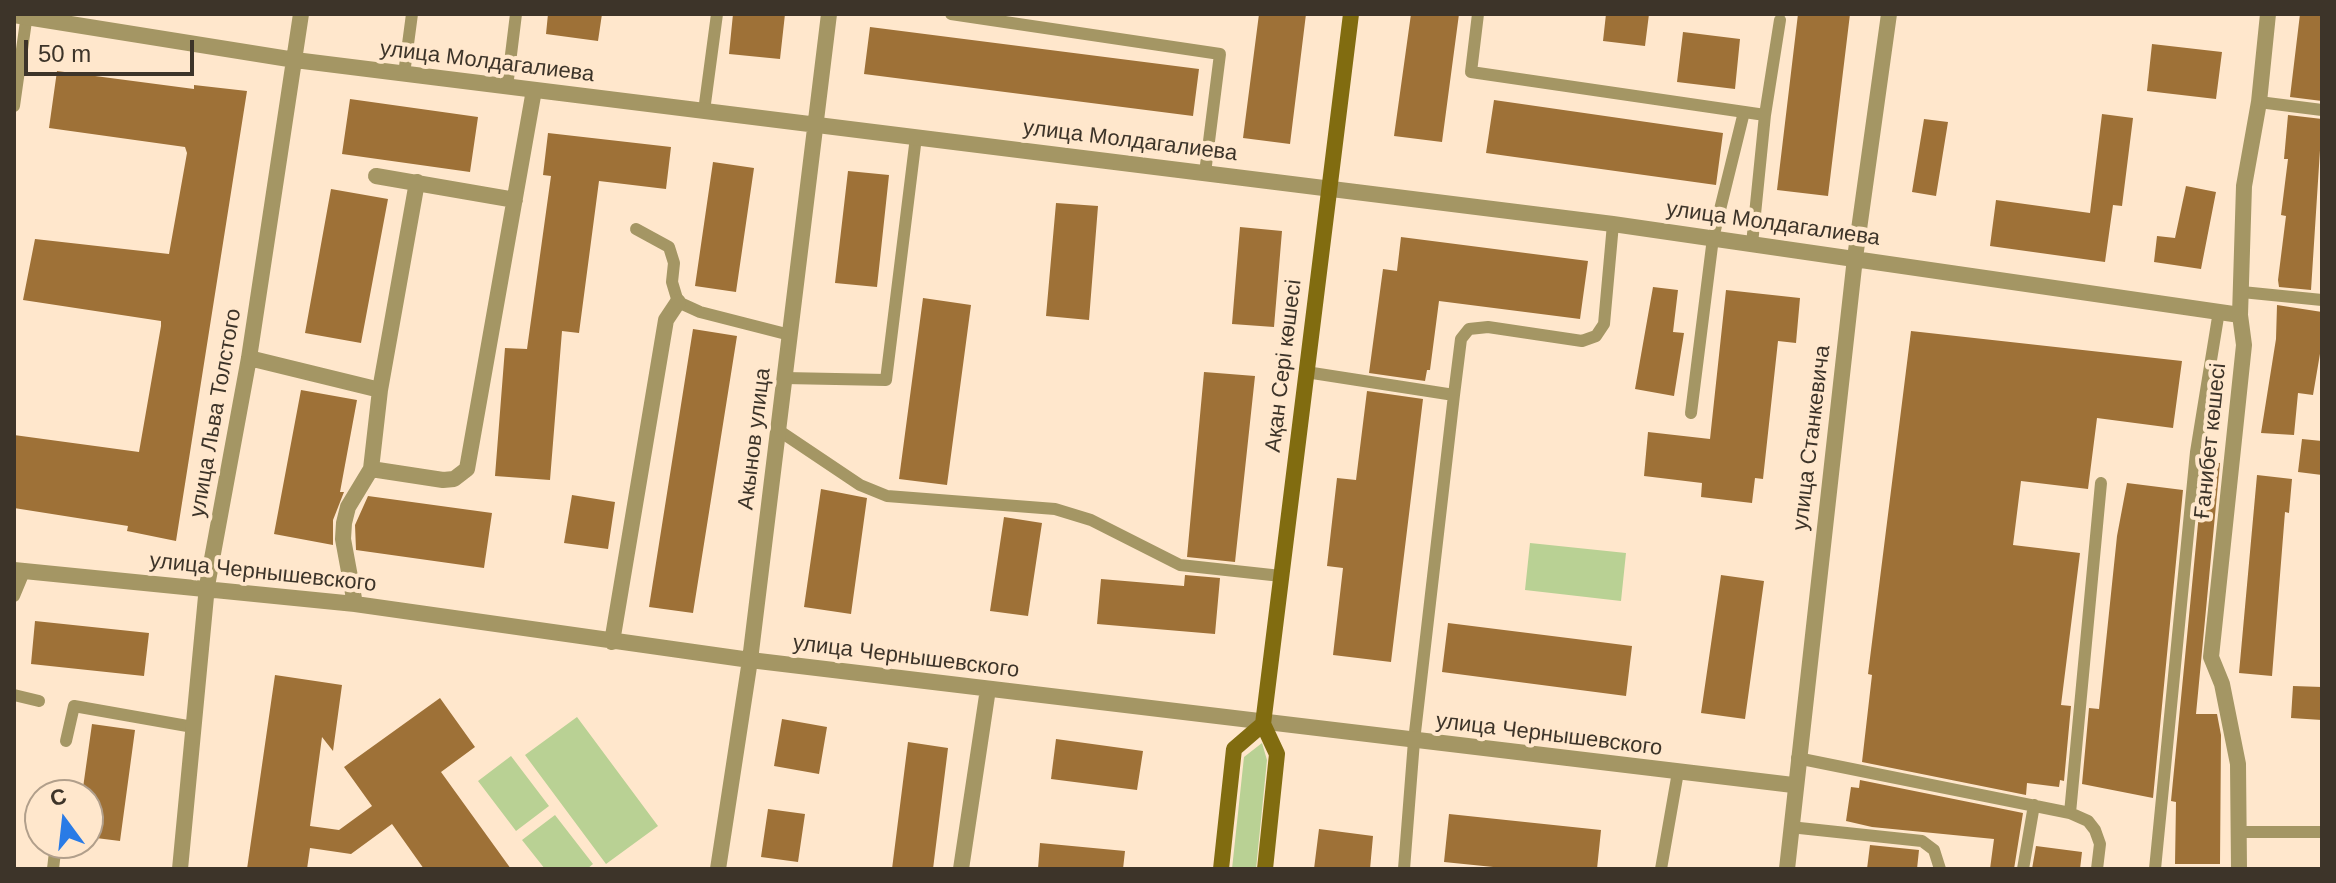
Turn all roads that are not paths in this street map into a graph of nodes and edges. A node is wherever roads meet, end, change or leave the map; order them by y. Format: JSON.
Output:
{"nodes":[{"id":1,"x":301,"y":14,"type":"edge"},
{"id":2,"x":412,"y":14,"type":"edge"},
{"id":3,"x":516,"y":14,"type":"edge"},
{"id":4,"x":717,"y":14,"type":"edge"},
{"id":5,"x":829,"y":14,"type":"edge"},
{"id":6,"x":951,"y":14,"type":"edge"},
{"id":7,"x":1351,"y":14,"type":"edge"},
{"id":8,"x":1478,"y":14,"type":"edge"},
{"id":9,"x":1889,"y":14,"type":"edge"},
{"id":10,"x":2268,"y":14,"type":"edge"},
{"id":11,"x":22,"y":15,"type":"edge"},
{"id":12,"x":1017,"y":19,"type":"edge"},
{"id":13,"x":1780,"y":20,"type":"dead end"},
{"id":14,"x":295,"y":60,"type":"junction"},
{"id":15,"x":17,"y":65,"type":"edge"},
{"id":16,"x":404,"y":74,"type":"junction"},
{"id":17,"x":507,"y":87,"type":"junction"},
{"id":18,"x":534,"y":90,"type":"junction"},
{"id":19,"x":2259,"y":102,"type":"junction"},
{"id":20,"x":14,"y":106,"type":"edge"},
{"id":21,"x":2322,"y":110,"type":"edge"},
{"id":22,"x":704,"y":111,"type":"junction"},
{"id":23,"x":1744,"y":112,"type":"junction"},
{"id":24,"x":1765,"y":115,"type":"junction"},
{"id":25,"x":815,"y":125,"type":"junction"},
{"id":26,"x":916,"y":137,"type":"junction"},
{"id":27,"x":1205,"y":173,"type":"junction"},
{"id":28,"x":376,"y":176,"type":"dead end"},
{"id":29,"x":417,"y":182,"type":"junction"},
{"id":30,"x":1328,"y":188,"type":"junction"},
{"id":31,"x":515,"y":200,"type":"junction"},
{"id":32,"x":1613,"y":224,"type":"junction"},
{"id":33,"x":636,"y":229,"type":"dead end"},
{"id":34,"x":1713,"y":238,"type":"junction"},
{"id":35,"x":1752,"y":244,"type":"junction"},
{"id":36,"x":1855,"y":258,"type":"junction"},
{"id":37,"x":2242,"y":292,"type":"junction"},
{"id":38,"x":2322,"y":300,"type":"edge"},
{"id":39,"x":678,"y":302,"type":"junction"},
{"id":40,"x":2219,"y":311,"type":"junction"},
{"id":41,"x":2240,"y":315,"type":"junction"},
{"id":42,"x":790,"y":335,"type":"junction"},
{"id":43,"x":249,"y":358,"type":"junction"},
{"id":44,"x":1306,"y":372,"type":"junction"},
{"id":45,"x":785,"y":378,"type":"junction"},
{"id":46,"x":380,"y":390,"type":"junction"},
{"id":47,"x":1454,"y":395,"type":"junction"},
{"id":48,"x":1691,"y":413,"type":"dead end"},
{"id":49,"x":778,"y":430,"type":"junction"},
{"id":50,"x":371,"y":469,"type":"junction"},
{"id":51,"x":2101,"y":483,"type":"dead end"},
{"id":52,"x":19,"y":571,"type":"edge"},
{"id":53,"x":1281,"y":576,"type":"junction"},
{"id":54,"x":207,"y":586,"type":"junction"},
{"id":55,"x":14,"y":596,"type":"edge"},
{"id":56,"x":355,"y":604,"type":"junction"},
{"id":57,"x":612,"y":642,"type":"junction"},
{"id":58,"x":750,"y":660,"type":"junction"},
{"id":59,"x":988,"y":689,"type":"junction"},
{"id":60,"x":14,"y":695,"type":"edge"},
{"id":61,"x":39,"y":701,"type":"dead end"},
{"id":62,"x":1263,"y":724,"type":"junction"},
{"id":63,"x":193,"y":727,"type":"junction"},
{"id":64,"x":66,"y":741,"type":"dead end"},
{"id":65,"x":1414,"y":741,"type":"junction"},
{"id":66,"x":1797,"y":758,"type":"junction"},
{"id":67,"x":1678,"y":772,"type":"junction"},
{"id":68,"x":1793,"y":785,"type":"junction"},
{"id":69,"x":2034,"y":805,"type":"junction"},
{"id":70,"x":2070,"y":813,"type":"junction"},
{"id":71,"x":1790,"y":827,"type":"junction"},
{"id":72,"x":2239,"y":832,"type":"junction"},
{"id":73,"x":2322,"y":832,"type":"edge"},
{"id":74,"x":180,"y":869,"type":"edge"},
{"id":75,"x":718,"y":869,"type":"edge"},
{"id":76,"x":961,"y":869,"type":"edge"},
{"id":77,"x":1221,"y":869,"type":"edge"},
{"id":78,"x":1265,"y":869,"type":"edge"},
{"id":79,"x":1404,"y":869,"type":"edge"},
{"id":80,"x":1661,"y":869,"type":"edge"},
{"id":81,"x":1787,"y":869,"type":"edge"},
{"id":82,"x":1940,"y":869,"type":"edge"},
{"id":83,"x":2023,"y":869,"type":"edge"},
{"id":84,"x":2097,"y":869,"type":"edge"},
{"id":85,"x":2155,"y":869,"type":"edge"},
{"id":86,"x":2239,"y":869,"type":"edge"}],
"edges":[{"from":1,"to":14,"type":"street","name":"улица Льва Толстого"},
{"from":2,"to":16,"type":"lane"},
{"from":3,"to":17,"type":"lane"},
{"from":4,"to":22,"type":"lane"},
{"from":5,"to":25,"type":"street","name":"Акынов улица"},
{"from":6,"to":12,"type":"lane"},
{"from":7,"to":30,"type":"street","name":"Ақан Сері көшесі"},
{"from":8,"to":23,"type":"lane"},
{"from":9,"to":36,"type":"street","name":"улица Станкевича"},
{"from":10,"to":19,"type":"street","name":"Ғанибет көшесі"},
{"from":11,"to":14,"type":"street","name":"улица Молдагалиева"},
{"from":11,"to":15,"type":"lane"},
{"from":12,"to":27,"type":"lane"},
{"from":13,"to":24,"type":"lane"},
{"from":14,"to":16,"type":"street","name":"улица Молдагалиева"},
{"from":14,"to":43,"type":"street","name":"улица Льва Толстого"},
{"from":15,"to":20,"type":"lane"},
{"from":16,"to":17,"type":"street","name":"улица Молдагалиева"},
{"from":17,"to":18,"type":"street","name":"улица Молдагалиева"},
{"from":18,"to":22,"type":"street","name":"улица Молдагалиева"},
{"from":18,"to":31,"type":"street"},
{"from":19,"to":21,"type":"lane"},
{"from":19,"to":37,"type":"street","name":"Ғанибет көшесі"},
{"from":22,"to":25,"type":"street","name":"улица Молдагалиева"},
{"from":23,"to":24,"type":"lane"},
{"from":23,"to":34,"type":"lane"},
{"from":24,"to":35,"type":"lane"},
{"from":25,"to":26,"type":"street","name":"улица Молдагалиева"},
{"from":25,"to":42,"type":"street","name":"Акынов улица"},
{"from":26,"to":27,"type":"street","name":"улица Молдагалиева"},
{"from":26,"to":45,"type":"lane"},
{"from":27,"to":30,"type":"street","name":"улица Молдагалиева"},
{"from":28,"to":29,"type":"street"},
{"from":29,"to":31,"type":"street"},
{"from":29,"to":46,"type":"street"},
{"from":30,"to":32,"type":"street","name":"улица Молдагалиева"},
{"from":30,"to":44,"type":"street","name":"Ақан Сері көшесі"},
{"from":31,"to":50,"type":"street"},
{"from":32,"to":34,"type":"street","name":"улица Молдагалиева"},
{"from":32,"to":47,"type":"lane"},
{"from":33,"to":39,"type":"lane"},
{"from":34,"to":35,"type":"street","name":"улица Молдагалиева"},
{"from":34,"to":48,"type":"lane"},
{"from":35,"to":36,"type":"street","name":"улица Молдагалиева"},
{"from":36,"to":40,"type":"street","name":"улица Молдагалиева"},
{"from":36,"to":66,"type":"street","name":"улица Станкевича"},
{"from":37,"to":38,"type":"lane"},
{"from":37,"to":41,"type":"street","name":"Ғанибет көшесі"},
{"from":39,"to":42,"type":"lane"},
{"from":39,"to":57,"type":"street"},
{"from":40,"to":41,"type":"street","name":"улица Молдагалиева"},
{"from":40,"to":85,"type":"lane"},
{"from":41,"to":72,"type":"street","name":"Ғанибет көшесі"},
{"from":42,"to":45,"type":"street","name":"Акынов улица"},
{"from":43,"to":46,"type":"street"},
{"from":43,"to":54,"type":"street","name":"улица Льва Толстого"},
{"from":44,"to":47,"type":"lane"},
{"from":44,"to":53,"type":"street","name":"Ақан Сері көшесі"},
{"from":45,"to":49,"type":"street","name":"Акынов улица"},
{"from":46,"to":50,"type":"street"},
{"from":47,"to":65,"type":"lane"},
{"from":49,"to":53,"type":"lane"},
{"from":49,"to":58,"type":"street","name":"Акынов улица"},
{"from":50,"to":56,"type":"street"},
{"from":51,"to":70,"type":"lane"},
{"from":52,"to":54,"type":"street","name":"улица Чернышевского"},
{"from":52,"to":55,"type":"lane"},
{"from":53,"to":62,"type":"street","name":"Ақан Сері көшесі"},
{"from":54,"to":56,"type":"street","name":"улица Чернышевского"},
{"from":54,"to":63,"type":"street","name":"улица Льва Толстого"},
{"from":56,"to":57,"type":"street","name":"улица Чернышевского"},
{"from":57,"to":58,"type":"street","name":"улица Чернышевского"},
{"from":58,"to":59,"type":"street","name":"улица Чернышевского"},
{"from":58,"to":75,"type":"street","name":"Акынов улица"},
{"from":59,"to":62,"type":"street","name":"улица Чернышевского"},
{"from":59,"to":76,"type":"street"},
{"from":60,"to":61,"type":"lane"},
{"from":62,"to":65,"type":"street","name":"улица Чернышевского"},
{"from":62,"to":77,"type":"street"},
{"from":62,"to":78,"type":"street","name":"Ақан Сері көшесі"},
{"from":63,"to":64,"type":"lane"},
{"from":63,"to":74,"type":"street","name":"улица Льва Толстого"},
{"from":65,"to":67,"type":"street","name":"улица Чернышевского"},
{"from":65,"to":79,"type":"lane"},
{"from":66,"to":68,"type":"street","name":"улица Станкевича"},
{"from":66,"to":69,"type":"lane"},
{"from":67,"to":68,"type":"street","name":"улица Чернышевского"},
{"from":67,"to":80,"type":"lane"},
{"from":68,"to":71,"type":"street","name":"улица Станкевича"},
{"from":69,"to":70,"type":"lane"},
{"from":69,"to":83,"type":"lane"},
{"from":70,"to":84,"type":"lane"},
{"from":71,"to":81,"type":"street","name":"улица Станкевича"},
{"from":71,"to":82,"type":"lane"},
{"from":72,"to":73,"type":"lane"},
{"from":72,"to":86,"type":"street","name":"Ғанибет көшесі"}]}
